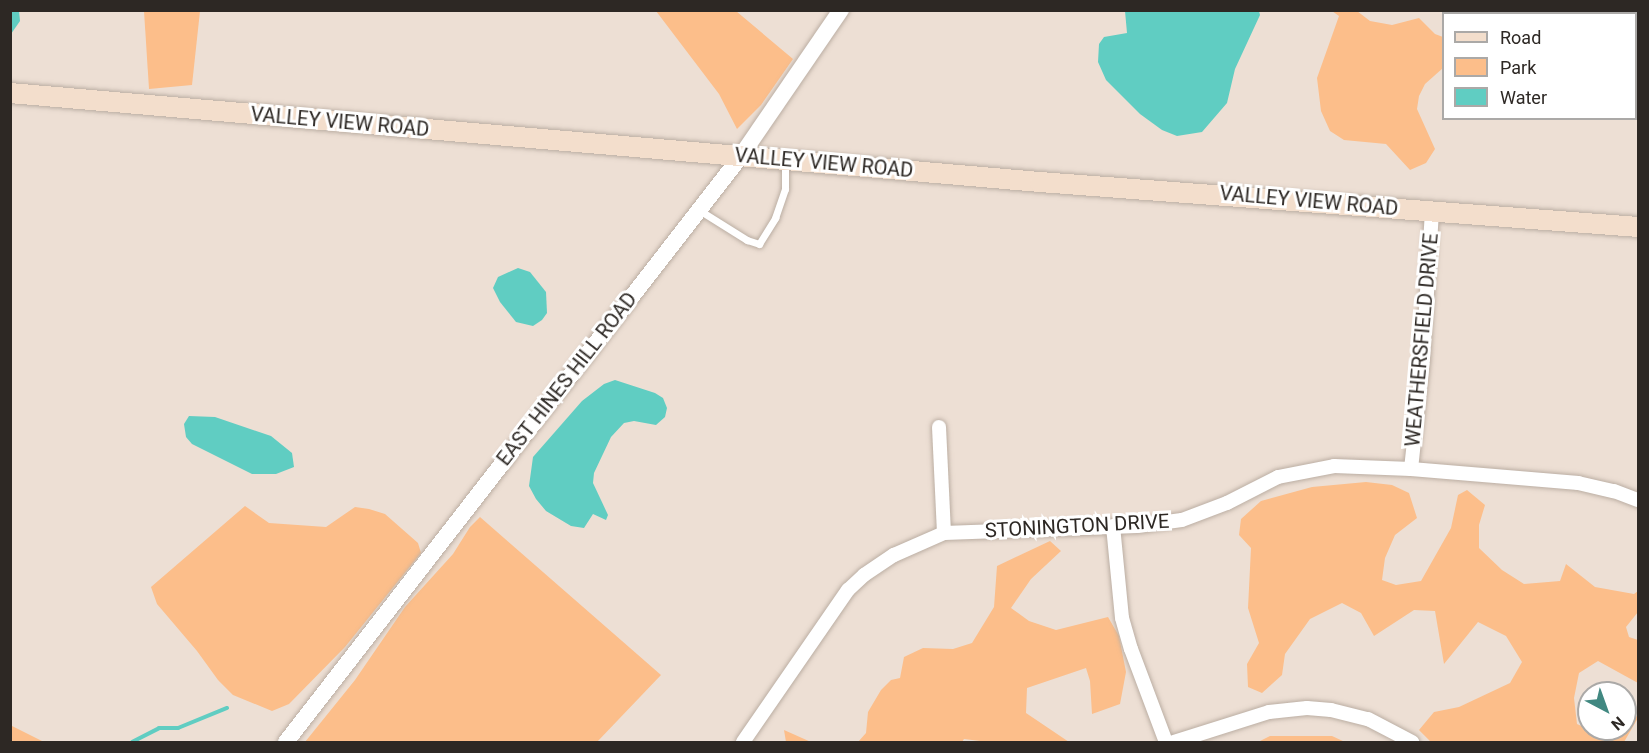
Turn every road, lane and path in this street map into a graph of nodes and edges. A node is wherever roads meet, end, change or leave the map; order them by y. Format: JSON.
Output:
{"nodes":[{"id":1,"x":841,"y":10,"type":"edge"},
{"id":2,"x":10,"y":93,"type":"edge"},
{"id":3,"x":741,"y":156,"type":"junction"},
{"id":4,"x":785,"y":160,"type":"junction"},
{"id":5,"x":699,"y":210,"type":"junction"},
{"id":6,"x":1432,"y":211,"type":"junction"},
{"id":7,"x":1638,"y":227,"type":"edge"},
{"id":8,"x":939,"y":427,"type":"dead end"},
{"id":9,"x":1411,"y":469,"type":"junction"},
{"id":10,"x":1638,"y":500,"type":"edge"},
{"id":11,"x":1113,"y":526,"type":"junction"},
{"id":12,"x":944,"y":533,"type":"junction"},
{"id":13,"x":286,"y":742,"type":"edge"},
{"id":14,"x":743,"y":742,"type":"edge"},
{"id":15,"x":1166,"y":742,"type":"edge"},
{"id":16,"x":1174,"y":742,"type":"edge"},
{"id":17,"x":1412,"y":742,"type":"edge"}],
"edges":[{"from":1,"to":3,"type":"street","name":"EAST HINES HILL ROAD"},
{"from":2,"to":3,"type":"main road","name":"VALLEY VIEW ROAD"},
{"from":3,"to":4,"type":"main road","name":"VALLEY VIEW ROAD"},
{"from":3,"to":5,"type":"street","name":"EAST HINES HILL ROAD"},
{"from":4,"to":5,"type":"lane"},
{"from":4,"to":6,"type":"main road","name":"VALLEY VIEW ROAD"},
{"from":5,"to":13,"type":"street","name":"EAST HINES HILL ROAD"},
{"from":6,"to":7,"type":"main road","name":"VALLEY VIEW ROAD"},
{"from":6,"to":9,"type":"street","name":"WEATHERSFIELD DRIVE"},
{"from":8,"to":12,"type":"street"},
{"from":9,"to":10,"type":"street","name":"STONINGTON DRIVE"},
{"from":9,"to":11,"type":"street","name":"STONINGTON DRIVE"},
{"from":11,"to":12,"type":"street","name":"STONINGTON DRIVE"},
{"from":11,"to":15,"type":"street"},
{"from":12,"to":14,"type":"street","name":"STONINGTON DRIVE"},
{"from":16,"to":17,"type":"street"}]}
